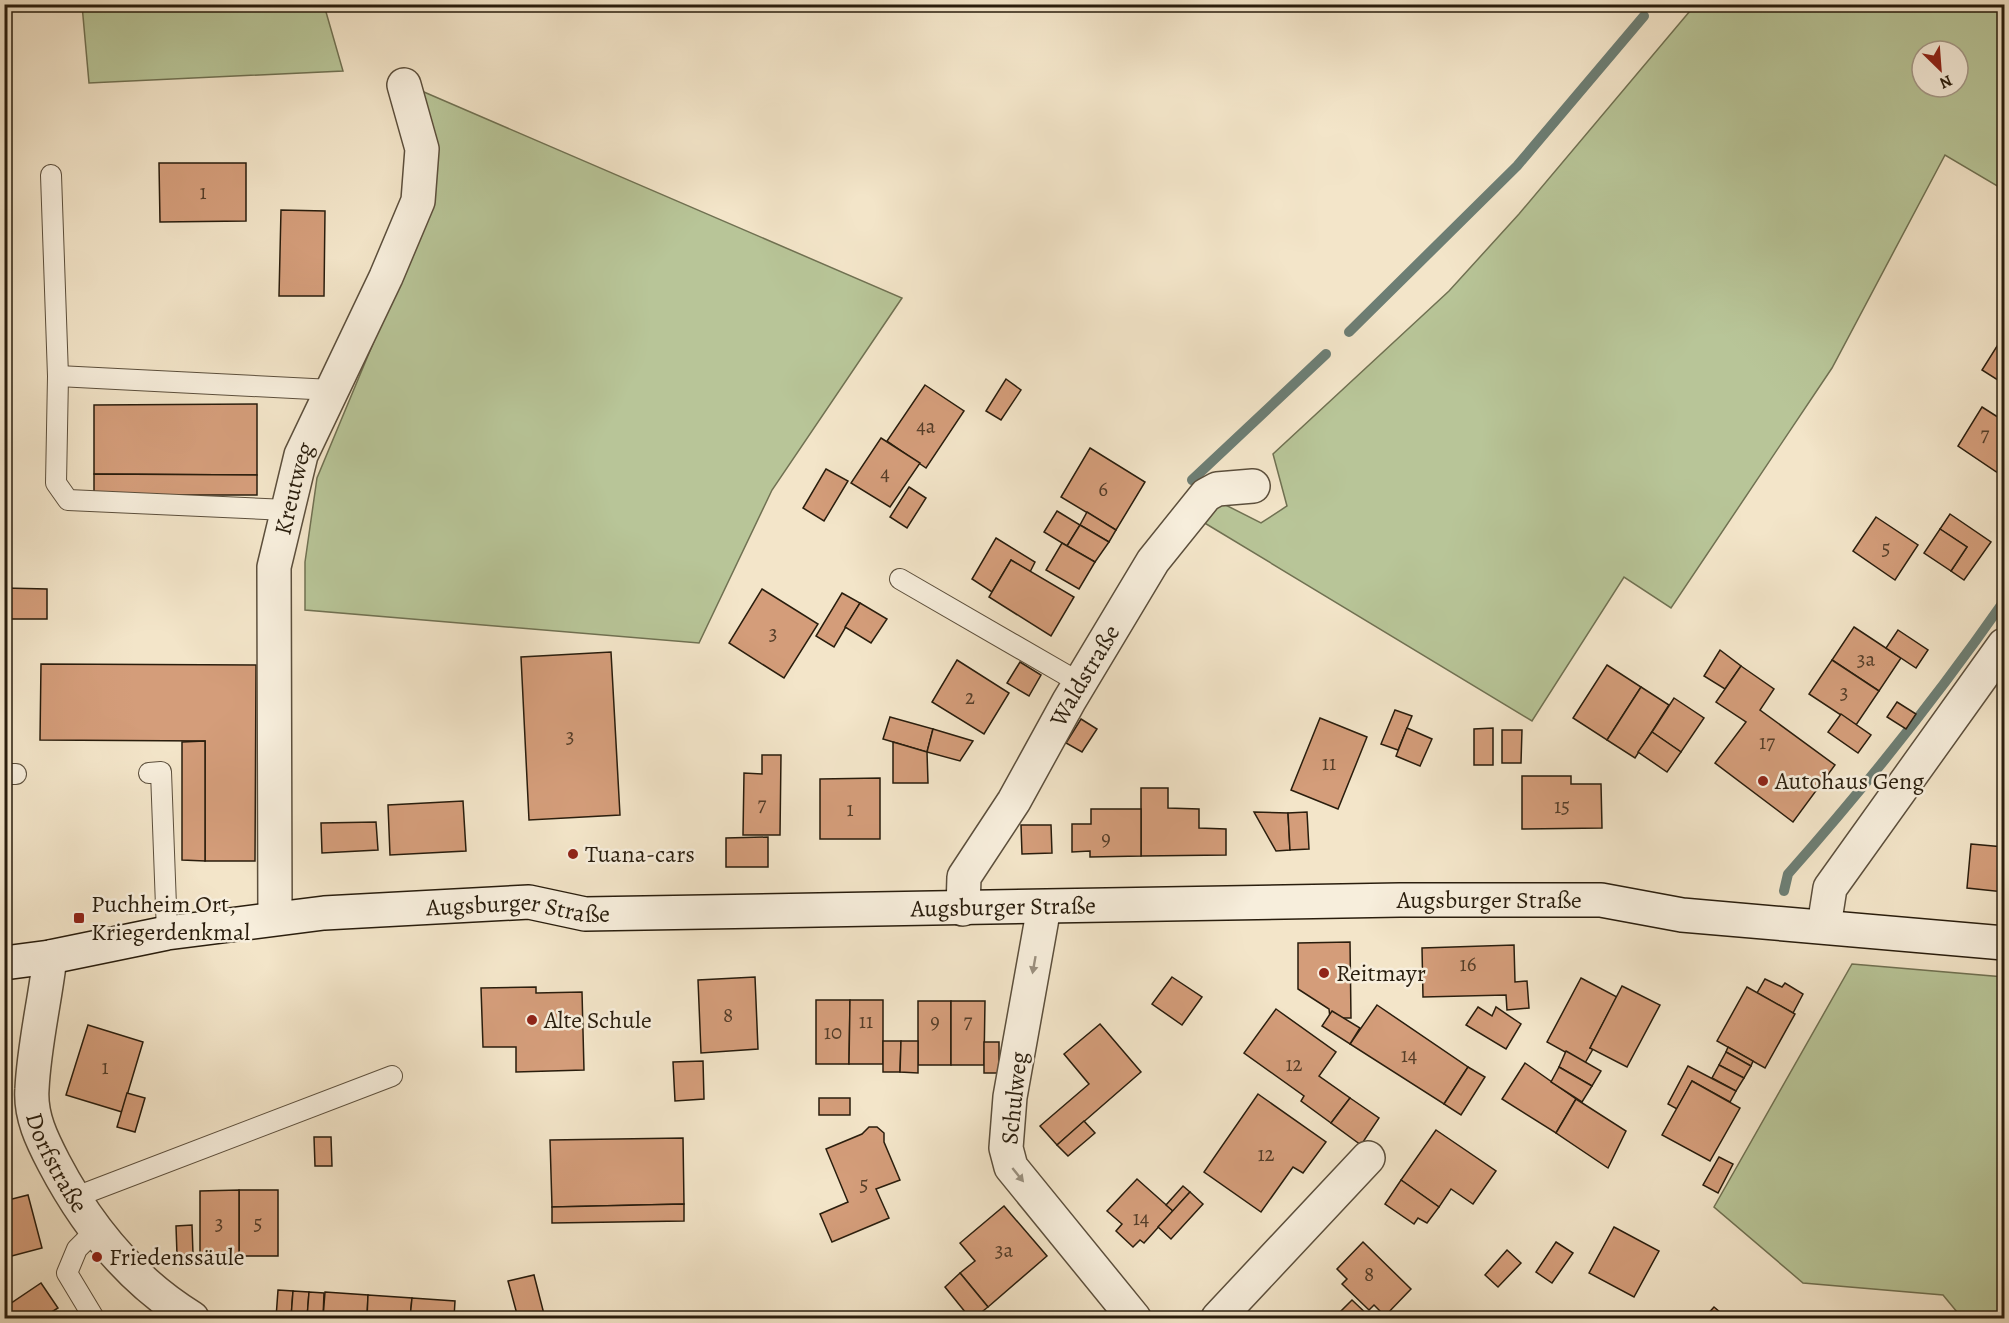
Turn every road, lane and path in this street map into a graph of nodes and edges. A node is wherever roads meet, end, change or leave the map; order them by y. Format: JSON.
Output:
{"nodes":[{"id":1,"x":404,"y":85,"type":"dead end"},
{"id":2,"x":51,"y":175,"type":"dead end"},
{"id":3,"x":58,"y":375,"type":"junction"},
{"id":4,"x":332,"y":390,"type":"junction"},
{"id":5,"x":1253,"y":486,"type":"dead end"},
{"id":6,"x":287,"y":510,"type":"junction"},
{"id":7,"x":900,"y":579,"type":"dead end"},
{"id":8,"x":2004,"y":645,"type":"edge"},
{"id":9,"x":1080,"y":683,"type":"junction"},
{"id":10,"x":149,"y":773,"type":"dead end"},
{"id":11,"x":1044,"y":907,"type":"junction"},
{"id":12,"x":963,"y":909,"type":"junction"},
{"id":13,"x":275,"y":918,"type":"junction"},
{"id":14,"x":1824,"y":926,"type":"junction"},
{"id":15,"x":167,"y":933,"type":"junction"},
{"id":16,"x":2004,"y":943,"type":"edge"},
{"id":17,"x":50,"y":957,"type":"junction"},
{"id":18,"x":4,"y":963,"type":"edge"},
{"id":19,"x":392,"y":1076,"type":"dead end"},
{"id":20,"x":1368,"y":1158,"type":"dead end"},
{"id":21,"x":73,"y":1198,"type":"junction"},
{"id":22,"x":94,"y":1231,"type":"junction"},
{"id":23,"x":184,"y":1317,"type":"edge"},
{"id":24,"x":94,"y":1318,"type":"edge"},
{"id":25,"x":1134,"y":1318,"type":"edge"},
{"id":26,"x":1218,"y":1318,"type":"edge"}],
"edges":[{"from":1,"to":4,"type":"street","name":"Kreutweg"},
{"from":2,"to":3,"type":"lane"},
{"from":3,"to":4,"type":"lane"},
{"from":3,"to":6,"type":"lane"},
{"from":4,"to":6,"type":"street","name":"Kreutweg"},
{"from":5,"to":9,"type":"street","name":"Waldstraße"},
{"from":6,"to":13,"type":"street","name":"Kreutweg"},
{"from":7,"to":9,"type":"lane"},
{"from":8,"to":14,"type":"street"},
{"from":9,"to":12,"type":"street","name":"Waldstraße"},
{"from":10,"to":15,"type":"lane"},
{"from":11,"to":12,"type":"street","name":"Augsburger Straße"},
{"from":11,"to":14,"type":"street","name":"Augsburger Straße"},
{"from":11,"to":25,"type":"street","name":"Schulweg","one_way":true},
{"from":12,"to":13,"type":"street","name":"Augsburger Straße"},
{"from":13,"to":15,"type":"street","name":"Augsburger Straße"},
{"from":14,"to":16,"type":"street","name":"Augsburger Straße"},
{"from":15,"to":17,"type":"street","name":"Augsburger Straße"},
{"from":17,"to":18,"type":"street","name":"Augsburger Straße"},
{"from":17,"to":21,"type":"street","name":"Dorfstraße"},
{"from":19,"to":21,"type":"lane"},
{"from":20,"to":26,"type":"street"},
{"from":21,"to":22,"type":"street","name":"Dorfstraße"},
{"from":22,"to":23,"type":"street","name":"Dorfstraße"},
{"from":22,"to":24,"type":"lane"}]}
